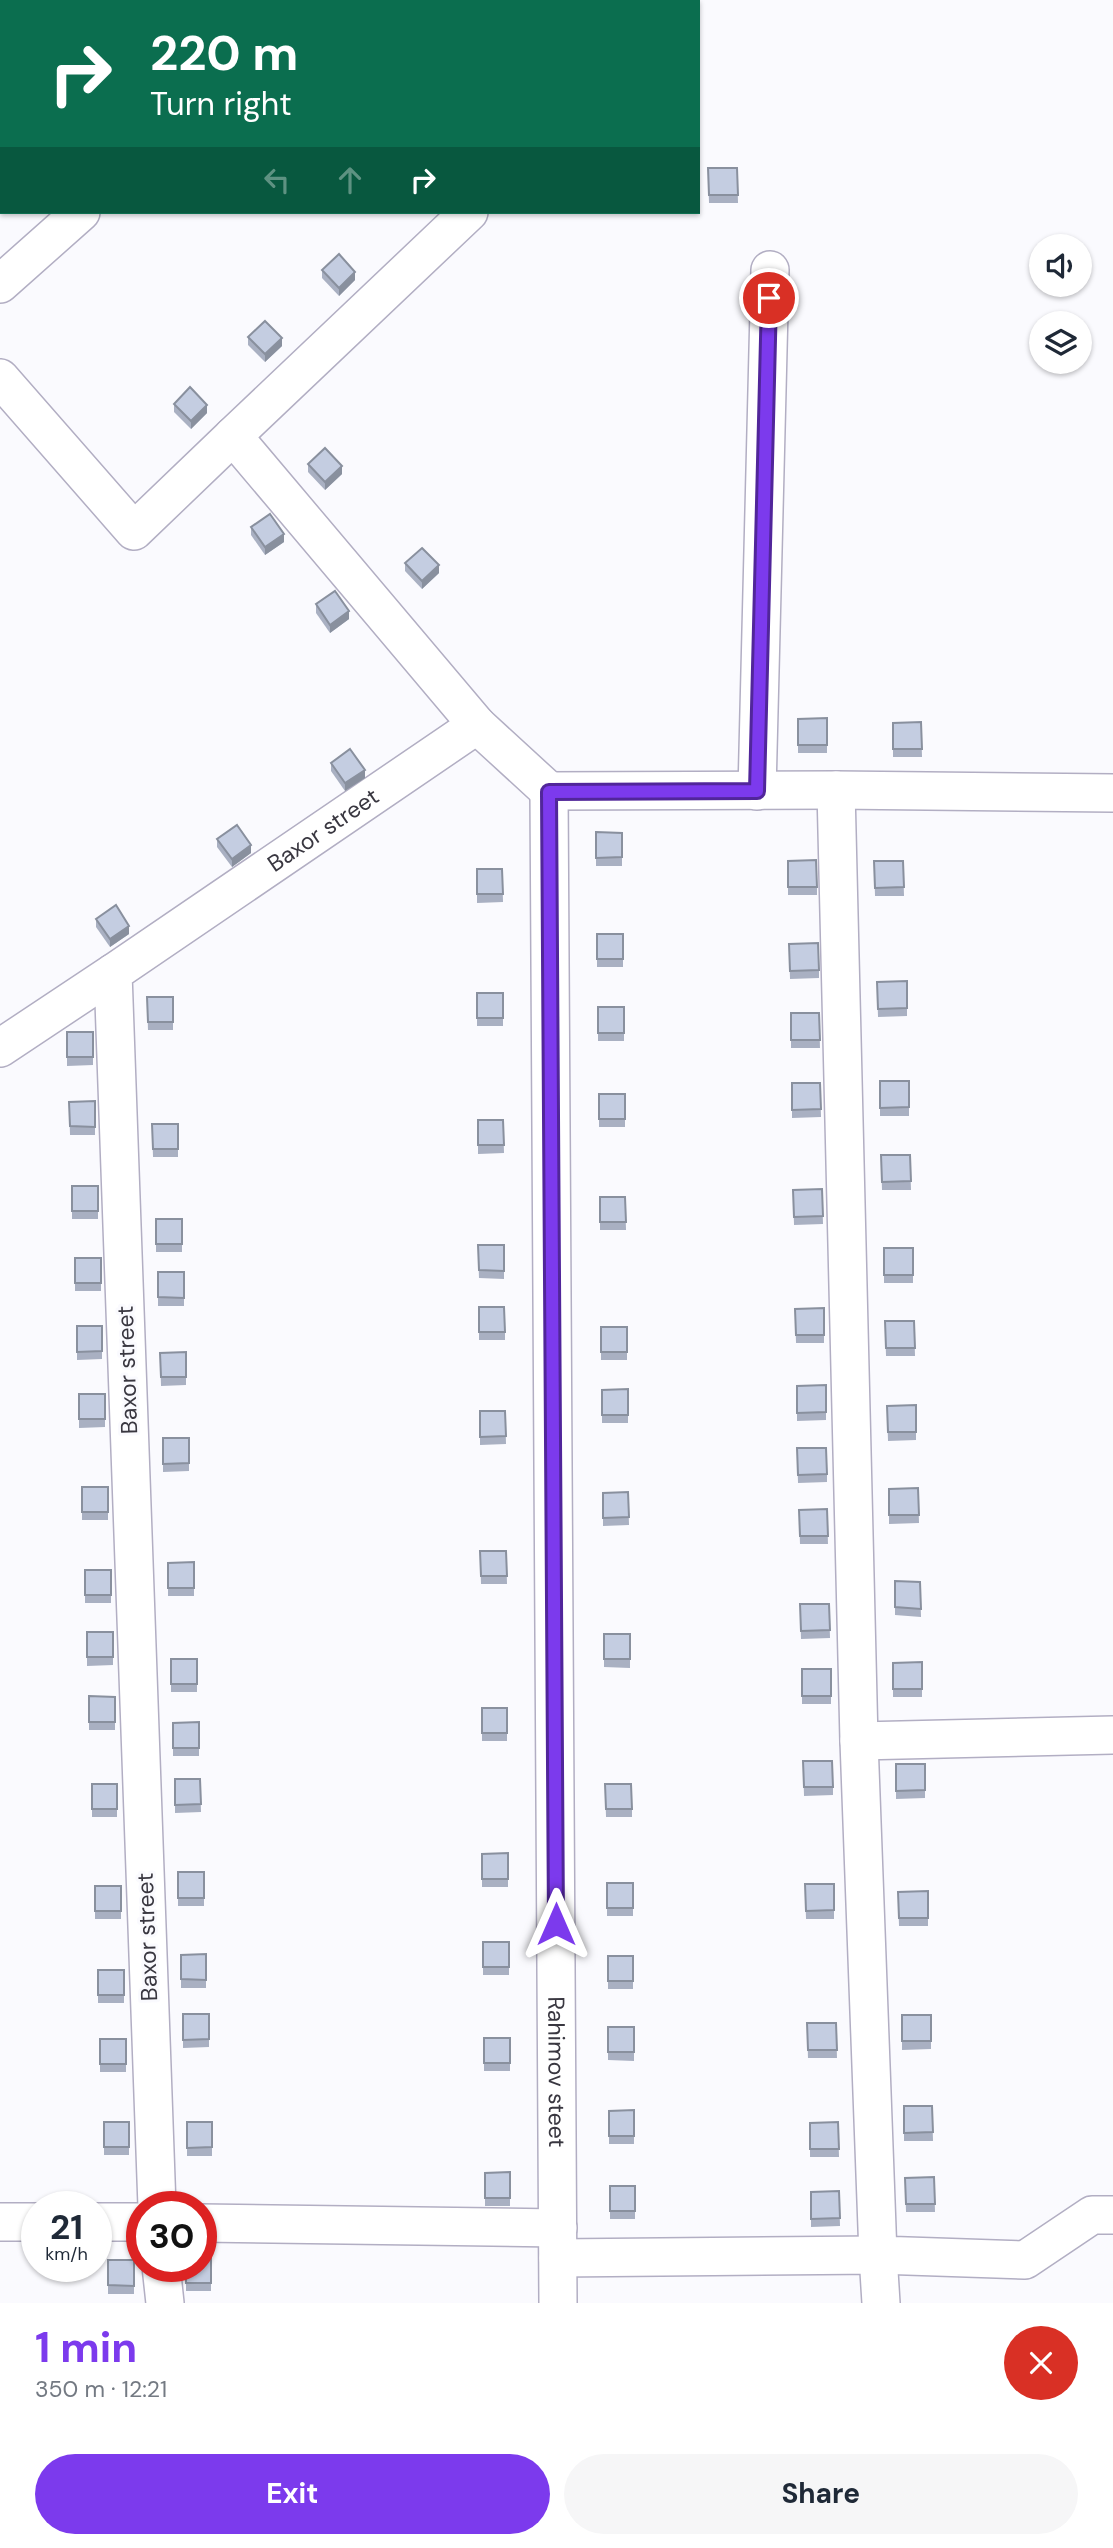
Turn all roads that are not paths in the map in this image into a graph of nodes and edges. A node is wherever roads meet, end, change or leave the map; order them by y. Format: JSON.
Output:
{"nodes":[{"id":1,"x":79,"y":214,"type":"edge"},
{"id":2,"x":467,"y":214,"type":"edge"},
{"id":3,"x":770,"y":270,"type":"dead end"},
{"id":4,"x":0,"y":284,"type":"edge"},
{"id":5,"x":0,"y":378,"type":"edge"},
{"id":6,"x":233,"y":436,"type":"junction"},
{"id":7,"x":477,"y":725,"type":"junction"},
{"id":8,"x":836,"y":790,"type":"junction"},
{"id":9,"x":757,"y":791,"type":"junction"},
{"id":10,"x":549,"y":792,"type":"junction"},
{"id":11,"x":1113,"y":793,"type":"edge"},
{"id":12,"x":113,"y":973,"type":"junction"},
{"id":13,"x":0,"y":1048,"type":"edge"},
{"id":14,"x":1113,"y":1735,"type":"edge"},
{"id":15,"x":859,"y":1741,"type":"junction"},
{"id":16,"x":156,"y":2191,"type":"edge"},
{"id":17,"x":1113,"y":2215,"type":"edge"},
{"id":18,"x":0,"y":2222,"type":"edge"},
{"id":19,"x":21,"y":2222,"type":"edge"},
{"id":20,"x":217,"y":2223,"type":"edge"},
{"id":21,"x":558,"y":2243,"type":"junction"},
{"id":22,"x":878,"y":2255,"type":"junction"},
{"id":23,"x":163,"y":2282,"type":"edge"},
{"id":24,"x":165,"y":2303,"type":"edge"},
{"id":25,"x":558,"y":2303,"type":"edge"},
{"id":26,"x":881,"y":2303,"type":"edge"}],
"edges":[{"from":1,"to":4,"type":"street"},
{"from":2,"to":6,"type":"street"},
{"from":3,"to":9,"type":"street"},
{"from":5,"to":6,"type":"street"},
{"from":6,"to":7,"type":"street"},
{"from":7,"to":10,"type":"street"},
{"from":7,"to":12,"type":"street","name":"Baxor street"},
{"from":8,"to":9,"type":"street"},
{"from":8,"to":11,"type":"street"},
{"from":8,"to":15,"type":"street"},
{"from":9,"to":10,"type":"street"},
{"from":10,"to":21,"type":"street","name":"Rahimov steet"},
{"from":12,"to":13,"type":"street"},
{"from":12,"to":16,"type":"street","name":"Baxor street"},
{"from":14,"to":15,"type":"street"},
{"from":15,"to":22,"type":"street"},
{"from":17,"to":22,"type":"street"},
{"from":18,"to":19,"type":"street"},
{"from":20,"to":21,"type":"street"},
{"from":21,"to":22,"type":"street"},
{"from":21,"to":25,"type":"street","name":"Rahimov steet"},
{"from":22,"to":26,"type":"street"},
{"from":23,"to":24,"type":"street"}]}
